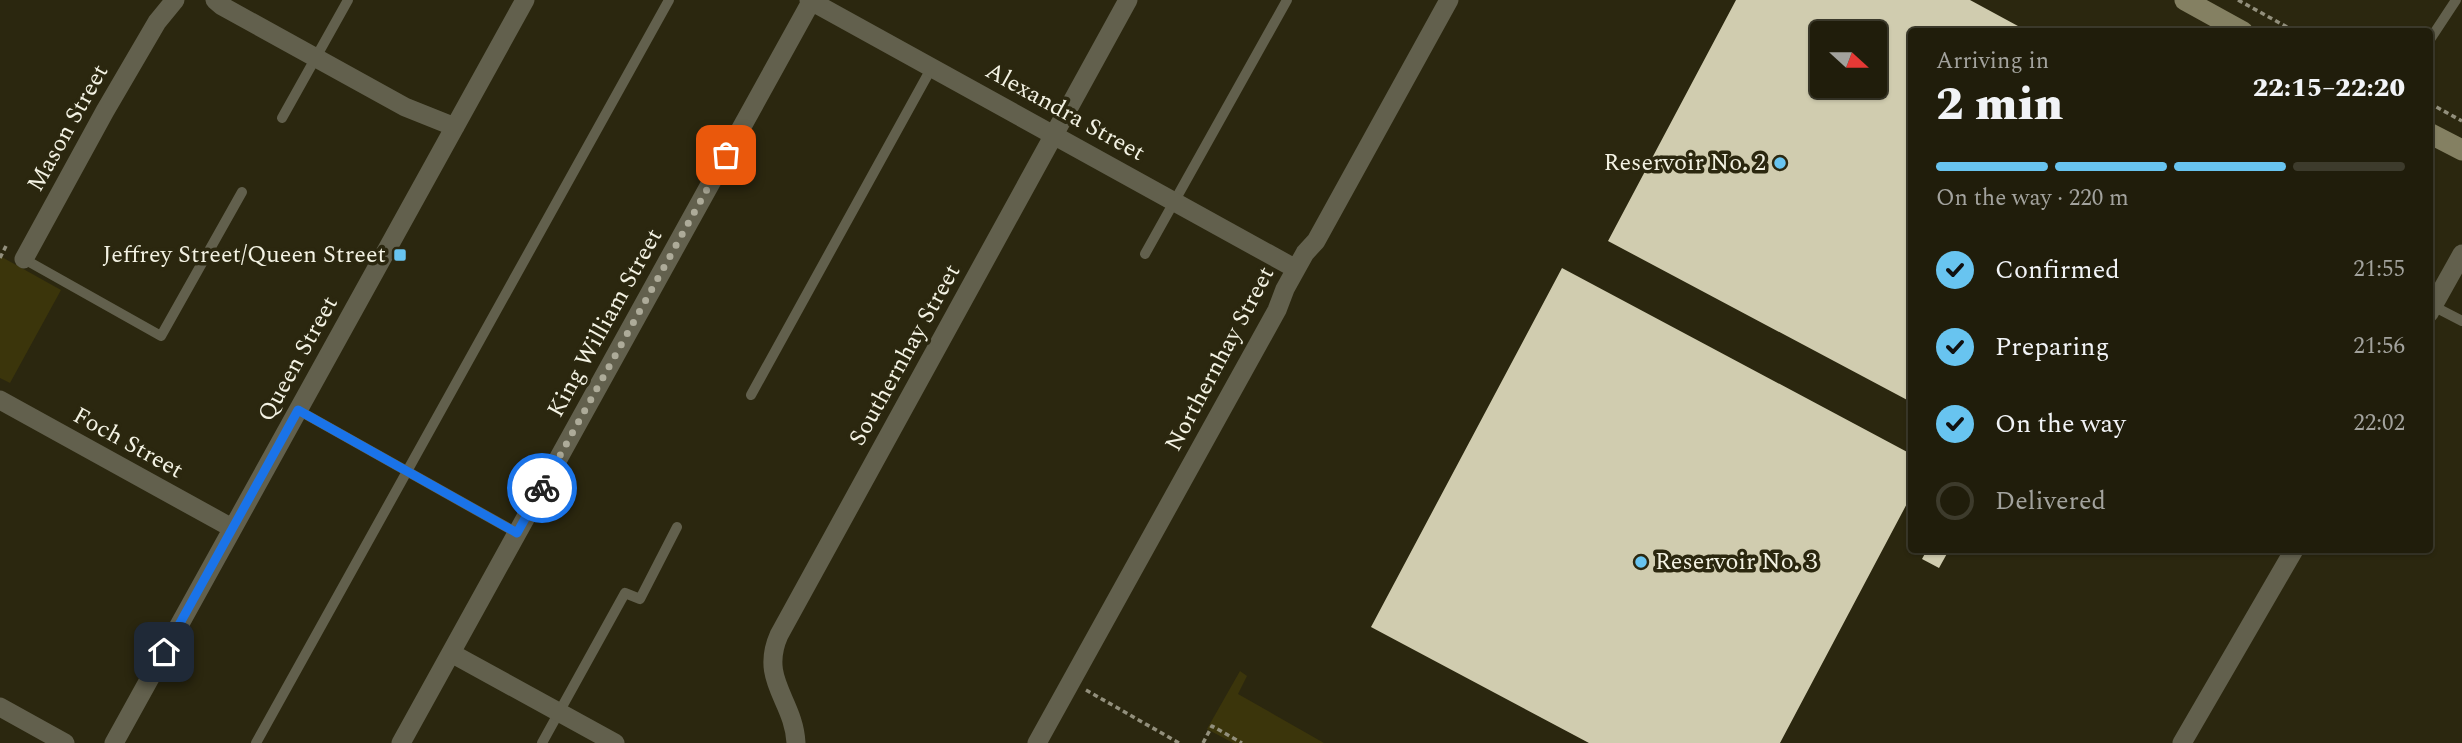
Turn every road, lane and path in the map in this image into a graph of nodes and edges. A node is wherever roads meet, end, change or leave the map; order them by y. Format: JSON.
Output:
{"nodes":[{"id":1,"x":163,"y":0,"type":"edge"},
{"id":2,"x":175,"y":0,"type":"edge"},
{"id":3,"x":202,"y":0,"type":"edge"},
{"id":4,"x":348,"y":0,"type":"edge"},
{"id":5,"x":525,"y":0,"type":"edge"},
{"id":6,"x":669,"y":0,"type":"edge"},
{"id":7,"x":811,"y":0,"type":"edge"},
{"id":8,"x":1128,"y":0,"type":"edge"},
{"id":9,"x":1287,"y":0,"type":"edge"},
{"id":10,"x":1449,"y":0,"type":"edge"},
{"id":11,"x":2185,"y":0,"type":"edge"},
{"id":12,"x":2238,"y":0,"type":"edge"},
{"id":13,"x":2456,"y":0,"type":"edge"},
{"id":14,"x":219,"y":3,"type":"edge"},
{"id":15,"x":157,"y":22,"type":"junction"},
{"id":16,"x":2236,"y":28,"type":"edge"},
{"id":17,"x":2289,"y":28,"type":"edge"},
{"id":18,"x":2433,"y":35,"type":"edge"},
{"id":19,"x":316,"y":58,"type":"junction"},
{"id":20,"x":932,"y":67,"type":"junction"},
{"id":21,"x":2433,"y":105,"type":"edge"},
{"id":22,"x":282,"y":118,"type":"dead end"},
{"id":23,"x":2462,"y":121,"type":"edge"},
{"id":24,"x":452,"y":133,"type":"junction"},
{"id":25,"x":1055,"y":135,"type":"junction"},
{"id":26,"x":2433,"y":135,"type":"edge"},
{"id":27,"x":2462,"y":150,"type":"edge"},
{"id":28,"x":242,"y":192,"type":"dead end"},
{"id":29,"x":1176,"y":201,"type":"junction"},
{"id":30,"x":6,"y":246,"type":"dead end"},
{"id":31,"x":1145,"y":254,"type":"dead end"},
{"id":32,"x":2462,"y":254,"type":"edge"},
{"id":33,"x":0,"y":258,"type":"edge"},
{"id":34,"x":24,"y":259,"type":"joint"},
{"id":35,"x":1296,"y":269,"type":"junction"},
{"id":36,"x":2433,"y":305,"type":"edge"},
{"id":37,"x":2433,"y":310,"type":"edge"},
{"id":38,"x":2462,"y":321,"type":"edge"},
{"id":39,"x":751,"y":395,"type":"dead end"},
{"id":40,"x":0,"y":400,"type":"edge"},
{"id":41,"x":298,"y":410,"type":"junction"},
{"id":42,"x":407,"y":473,"type":"junction"},
{"id":43,"x":677,"y":527,"type":"dead end"},
{"id":44,"x":232,"y":528,"type":"junction"},
{"id":45,"x":517,"y":533,"type":"junction"},
{"id":46,"x":2292,"y":553,"type":"edge"},
{"id":47,"x":451,"y":653,"type":"junction"},
{"id":48,"x":1071,"y":681,"type":"junction"},
{"id":49,"x":0,"y":707,"type":"edge"},
{"id":50,"x":559,"y":712,"type":"junction"},
{"id":51,"x":65,"y":743,"type":"edge"},
{"id":52,"x":114,"y":743,"type":"edge"},
{"id":53,"x":256,"y":743,"type":"edge"},
{"id":54,"x":401,"y":743,"type":"edge"},
{"id":55,"x":542,"y":743,"type":"edge"},
{"id":56,"x":615,"y":743,"type":"edge"},
{"id":57,"x":796,"y":743,"type":"edge"},
{"id":58,"x":1037,"y":743,"type":"edge"},
{"id":59,"x":1178,"y":743,"type":"edge"},
{"id":60,"x":1203,"y":743,"type":"edge"},
{"id":61,"x":1242,"y":743,"type":"edge"},
{"id":62,"x":2182,"y":743,"type":"edge"}],
"edges":[{"from":1,"to":15,"type":"street","name":"Mason Street"},
{"from":2,"to":15,"type":"street","name":"Mason Street"},
{"from":3,"to":14,"type":"street"},
{"from":4,"to":19,"type":"lane"},
{"from":5,"to":24,"type":"street","name":"Queen Street"},
{"from":6,"to":42,"type":"lane"},
{"from":7,"to":20,"type":"street","name":"Alexandra Street"},
{"from":7,"to":45,"type":"street","name":"King William Street"},
{"from":8,"to":25,"type":"street","name":"Southernhay Street"},
{"from":9,"to":29,"type":"lane"},
{"from":10,"to":35,"type":"street","name":"Northernhay Street"},
{"from":11,"to":16,"type":"main road"},
{"from":12,"to":17,"type":"path"},
{"from":13,"to":18,"type":"lane"},
{"from":14,"to":19,"type":"street"},
{"from":15,"to":34,"type":"street","name":"Mason Street"},
{"from":19,"to":22,"type":"lane"},
{"from":19,"to":24,"type":"street"},
{"from":20,"to":25,"type":"street","name":"Alexandra Street"},
{"from":20,"to":39,"type":"lane"},
{"from":21,"to":23,"type":"path"},
{"from":24,"to":41,"type":"street","name":"Queen Street"},
{"from":25,"to":29,"type":"street","name":"Alexandra Street"},
{"from":25,"to":57,"type":"street","name":"Southernhay Street"},
{"from":26,"to":27,"type":"main road"},
{"from":28,"to":34,"type":"lane"},
{"from":29,"to":31,"type":"lane"},
{"from":29,"to":35,"type":"street","name":"Alexandra Street"},
{"from":30,"to":33,"type":"path"},
{"from":32,"to":36,"type":"street"},
{"from":35,"to":48,"type":"street","name":"Northernhay Street"},
{"from":37,"to":38,"type":"lane"},
{"from":40,"to":44,"type":"street","name":"Foch Street"},
{"from":41,"to":42,"type":"lane"},
{"from":41,"to":44,"type":"street","name":"Queen Street"},
{"from":42,"to":45,"type":"lane"},
{"from":42,"to":53,"type":"lane"},
{"from":43,"to":50,"type":"lane"},
{"from":44,"to":52,"type":"street","name":"Queen Street"},
{"from":45,"to":47,"type":"street","name":"King William Street"},
{"from":46,"to":62,"type":"street"},
{"from":47,"to":50,"type":"street"},
{"from":47,"to":54,"type":"street","name":"King William Street"},
{"from":48,"to":58,"type":"street","name":"Northernhay Street"},
{"from":48,"to":59,"type":"path"},
{"from":49,"to":51,"type":"street"},
{"from":50,"to":55,"type":"lane"},
{"from":50,"to":56,"type":"street"},
{"from":60,"to":61,"type":"path"}]}
